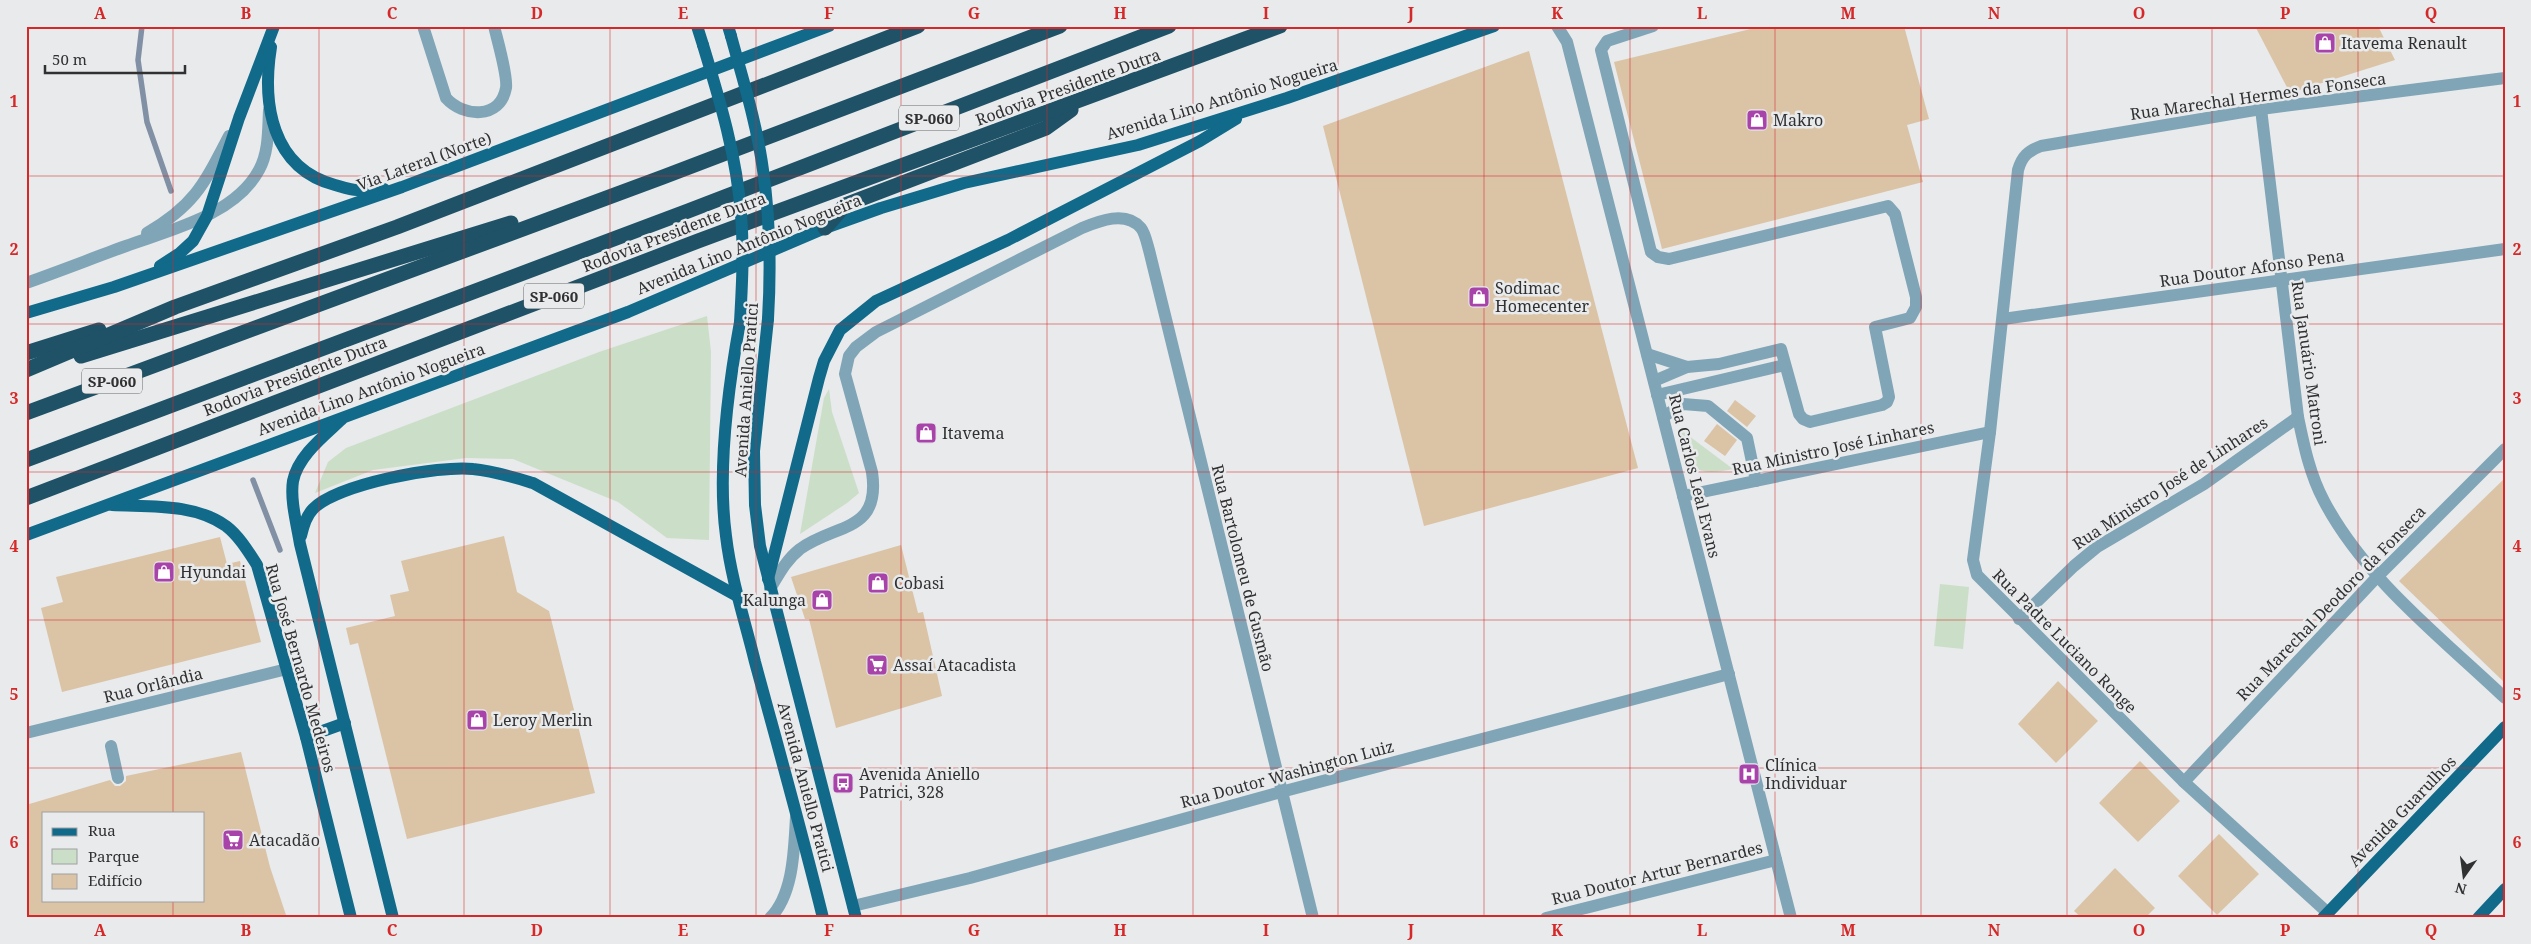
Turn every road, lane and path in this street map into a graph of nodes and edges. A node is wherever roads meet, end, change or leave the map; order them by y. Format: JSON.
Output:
{"nodes":[{"id":1,"x":274,"y":26,"type":"edge"},
{"id":2,"x":423,"y":26,"type":"edge"},
{"id":3,"x":494,"y":26,"type":"edge"},
{"id":4,"x":697,"y":26,"type":"edge"},
{"id":5,"x":828,"y":26,"type":"edge"},
{"id":6,"x":918,"y":26,"type":"edge"},
{"id":7,"x":1060,"y":26,"type":"edge"},
{"id":8,"x":1169,"y":26,"type":"edge"},
{"id":9,"x":1280,"y":26,"type":"edge"},
{"id":10,"x":1494,"y":26,"type":"edge"},
{"id":11,"x":1557,"y":26,"type":"edge"},
{"id":12,"x":1568,"y":26,"type":"edge"},
{"id":13,"x":1653,"y":26,"type":"edge"},
{"id":14,"x":729,"y":31,"type":"edge"},
{"id":15,"x":1567,"y":42,"type":"junction"},
{"id":16,"x":2505,"y":78,"type":"edge"},
{"id":17,"x":1085,"y":100,"type":"junction"},
{"id":18,"x":2261,"y":109,"type":"junction"},
{"id":19,"x":269,"y":110,"type":"junction"},
{"id":20,"x":1244,"y":112,"type":"junction"},
{"id":21,"x":239,"y":118,"type":"junction"},
{"id":22,"x":2020,"y":160,"type":"joint"},
{"id":23,"x":663,"y":178,"type":"junction"},
{"id":24,"x":402,"y":188,"type":"junction"},
{"id":25,"x":207,"y":216,"type":"junction"},
{"id":26,"x":825,"y":228,"type":"junction"},
{"id":27,"x":128,"y":245,"type":"junction"},
{"id":28,"x":2505,"y":249,"type":"edge"},
{"id":29,"x":2280,"y":280,"type":"junction"},
{"id":30,"x":26,"y":283,"type":"edge"},
{"id":31,"x":114,"y":287,"type":"junction"},
{"id":32,"x":175,"y":307,"type":"junction"},
{"id":33,"x":26,"y":313,"type":"edge"},
{"id":34,"x":2003,"y":319,"type":"junction"},
{"id":35,"x":26,"y":353,"type":"edge"},
{"id":36,"x":1647,"y":354,"type":"junction"},
{"id":37,"x":1785,"y":365,"type":"junction"},
{"id":38,"x":1687,"y":367,"type":"junction"},
{"id":39,"x":26,"y":372,"type":"edge"},
{"id":40,"x":1654,"y":380,"type":"junction"},
{"id":41,"x":1657,"y":395,"type":"junction"},
{"id":42,"x":26,"y":413,"type":"edge"},
{"id":43,"x":344,"y":416,"type":"junction"},
{"id":44,"x":1663,"y":417,"type":"junction"},
{"id":45,"x":2298,"y":417,"type":"junction"},
{"id":46,"x":1990,"y":432,"type":"junction"},
{"id":47,"x":2505,"y":449,"type":"edge"},
{"id":48,"x":26,"y":460,"type":"edge"},
{"id":49,"x":1756,"y":481,"type":"junction"},
{"id":50,"x":1683,"y":496,"type":"junction"},
{"id":51,"x":26,"y":498,"type":"edge"},
{"id":52,"x":107,"y":505,"type":"junction"},
{"id":53,"x":27,"y":535,"type":"edge"},
{"id":54,"x":300,"y":544,"type":"junction"},
{"id":55,"x":2377,"y":577,"type":"junction"},
{"id":56,"x":769,"y":584,"type":"junction"},
{"id":57,"x":739,"y":597,"type":"junction"},
{"id":58,"x":2019,"y":619,"type":"junction"},
{"id":59,"x":287,"y":669,"type":"junction"},
{"id":60,"x":1729,"y":674,"type":"junction"},
{"id":61,"x":2505,"y":698,"type":"edge"},
{"id":62,"x":345,"y":724,"type":"junction"},
{"id":63,"x":2505,"y":727,"type":"edge"},
{"id":64,"x":26,"y":733,"type":"edge"},
{"id":65,"x":306,"y":737,"type":"junction"},
{"id":66,"x":111,"y":746,"type":"dead end"},
{"id":67,"x":118,"y":778,"type":"dead end"},
{"id":68,"x":2184,"y":782,"type":"junction"},
{"id":69,"x":1281,"y":792,"type":"junction"},
{"id":70,"x":797,"y":810,"type":"junction"},
{"id":71,"x":1776,"y":860,"type":"junction"},
{"id":72,"x":2505,"y":889,"type":"edge"},
{"id":73,"x":855,"y":912,"type":"edge"},
{"id":74,"x":2325,"y":915,"type":"edge"},
{"id":75,"x":351,"y":918,"type":"edge"},
{"id":76,"x":394,"y":918,"type":"edge"},
{"id":77,"x":770,"y":918,"type":"edge"},
{"id":78,"x":823,"y":918,"type":"edge"},
{"id":79,"x":1313,"y":918,"type":"edge"},
{"id":80,"x":1546,"y":918,"type":"edge"},
{"id":81,"x":1791,"y":918,"type":"edge"},
{"id":82,"x":2478,"y":918,"type":"edge"}],
"edges":[{"from":1,"to":19,"type":"main road"},
{"from":1,"to":21,"type":"main road"},
{"from":2,"to":3,"type":"street"},
{"from":4,"to":57,"type":"main road","name":"Avenida Aniello Pratici","bridge":true},
{"from":5,"to":24,"type":"main road","name":"Via Lateral (Norte)"},
{"from":6,"to":32,"type":"highway","number":"SP-060"},
{"from":7,"to":23,"type":"highway","number":"SP-060"},
{"from":8,"to":48,"type":"highway","name":"Rodovia Presidente Dutra","number":"SP-060"},
{"from":9,"to":17,"type":"highway","name":"Rodovia Presidente Dutra","number":"SP-060"},
{"from":10,"to":20,"type":"main road","name":"Avenida Lino Antônio Nogueira"},
{"from":11,"to":15,"type":"street","name":"Rua Carlos Leal Evans"},
{"from":12,"to":15,"type":"street","name":"Rua Carlos Leal Evans"},
{"from":13,"to":37,"type":"street"},
{"from":14,"to":56,"type":"main road","name":"Avenida Aniello Pratici","bridge":true},
{"from":15,"to":36,"type":"street","name":"Rua Carlos Leal Evans"},
{"from":16,"to":18,"type":"street","name":"Rua Marechal Hermes da Fonseca"},
{"from":17,"to":26,"type":"highway"},
{"from":17,"to":51,"type":"highway","name":"Rodovia Presidente Dutra","number":"SP-060"},
{"from":18,"to":22,"type":"street","name":"Rua Marechal Hermes da Fonseca"},
{"from":18,"to":29,"type":"street","name":"Rua Januário Matroni"},
{"from":19,"to":24,"type":"main road"},
{"from":19,"to":25,"type":"street"},
{"from":20,"to":26,"type":"main road","name":"Avenida Lino Antônio Nogueira"},
{"from":20,"to":56,"type":"main road"},
{"from":21,"to":25,"type":"main road"},
{"from":21,"to":27,"type":"street"},
{"from":22,"to":34,"type":"street","name":"Rua Padre Luciano Ronge"},
{"from":23,"to":39,"type":"highway","number":"SP-060"},
{"from":23,"to":42,"type":"highway","number":"SP-060"},
{"from":24,"to":31,"type":"main road","name":"Via Lateral (Norte)"},
{"from":25,"to":27,"type":"street"},
{"from":25,"to":31,"type":"main road"},
{"from":26,"to":43,"type":"main road","name":"Avenida Lino Antônio Nogueira"},
{"from":27,"to":30,"type":"street"},
{"from":28,"to":29,"type":"street","name":"Rua Doutor Afonso Pena"},
{"from":29,"to":34,"type":"street","name":"Rua Doutor Afonso Pena"},
{"from":29,"to":45,"type":"street","name":"Rua Januário Matroni"},
{"from":31,"to":33,"type":"main road","name":"Via Lateral (Norte)"},
{"from":32,"to":35,"type":"highway"},
{"from":32,"to":39,"type":"highway","number":"SP-060"},
{"from":34,"to":46,"type":"street","name":"Rua Padre Luciano Ronge"},
{"from":36,"to":38,"type":"street"},
{"from":36,"to":40,"type":"street","name":"Rua Carlos Leal Evans"},
{"from":37,"to":38,"type":"street"},
{"from":37,"to":41,"type":"street"},
{"from":38,"to":40,"type":"street"},
{"from":40,"to":41,"type":"street","name":"Rua Carlos Leal Evans"},
{"from":41,"to":44,"type":"street","name":"Rua Carlos Leal Evans"},
{"from":43,"to":52,"type":"main road","name":"Avenida Lino Antônio Nogueira"},
{"from":43,"to":54,"type":"main road","name":"Rua José Bernardo Medeiros"},
{"from":44,"to":49,"type":"street"},
{"from":44,"to":50,"type":"street","name":"Rua Carlos Leal Evans"},
{"from":45,"to":55,"type":"street","name":"Rua Januário Matroni"},
{"from":45,"to":58,"type":"street","name":"Rua Ministro José de Linhares"},
{"from":46,"to":49,"type":"street","name":"Rua Ministro José Linhares"},
{"from":46,"to":58,"type":"street","name":"Rua Padre Luciano Ronge"},
{"from":47,"to":55,"type":"street","name":"Rua Marechal Deodoro da Fonseca"},
{"from":49,"to":50,"type":"street","name":"Rua Ministro José Linhares"},
{"from":50,"to":60,"type":"street","name":"Rua Carlos Leal Evans"},
{"from":52,"to":53,"type":"main road","name":"Avenida Lino Antônio Nogueira"},
{"from":52,"to":59,"type":"main road","name":"Rua José Bernardo Medeiros"},
{"from":54,"to":57,"type":"main road"},
{"from":54,"to":62,"type":"main road","name":"Rua José Bernardo Medeiros"},
{"from":55,"to":61,"type":"street","name":"Rua Januário Matroni"},
{"from":55,"to":68,"type":"street","name":"Rua Marechal Deodoro da Fonseca"},
{"from":56,"to":69,"type":"street","name":"Rua Bartolomeu de Gusmão"},
{"from":56,"to":73,"type":"main road","name":"Avenida Aniello Pratici"},
{"from":57,"to":70,"type":"main road","name":"Avenida Aniello Pratici"},
{"from":58,"to":68,"type":"street","name":"Rua Padre Luciano Ronge"},
{"from":59,"to":64,"type":"street","name":"Rua Orlândia"},
{"from":59,"to":65,"type":"main road","name":"Rua José Bernardo Medeiros"},
{"from":60,"to":69,"type":"street","name":"Rua Doutor Washington Luiz"},
{"from":60,"to":71,"type":"street","name":"Rua Carlos Leal Evans"},
{"from":62,"to":65,"type":"main road"},
{"from":62,"to":76,"type":"main road","name":"Rua José Bernardo Medeiros"},
{"from":63,"to":74,"type":"main road","name":"Avenida Guarulhos"},
{"from":65,"to":75,"type":"main road","name":"Rua José Bernardo Medeiros"},
{"from":66,"to":67,"type":"street"},
{"from":68,"to":74,"type":"street","name":"Rua Padre Luciano Ronge"},
{"from":69,"to":73,"type":"street","name":"Rua Doutor Washington Luiz"},
{"from":69,"to":79,"type":"street","name":"Rua Bartolomeu de Gusmão"},
{"from":70,"to":77,"type":"street"},
{"from":70,"to":78,"type":"main road","name":"Avenida Aniello Pratici"},
{"from":71,"to":80,"type":"street","name":"Rua Doutor Artur Bernardes"},
{"from":71,"to":81,"type":"street","name":"Rua Carlos Leal Evans"},
{"from":72,"to":82,"type":"main road"}]}
